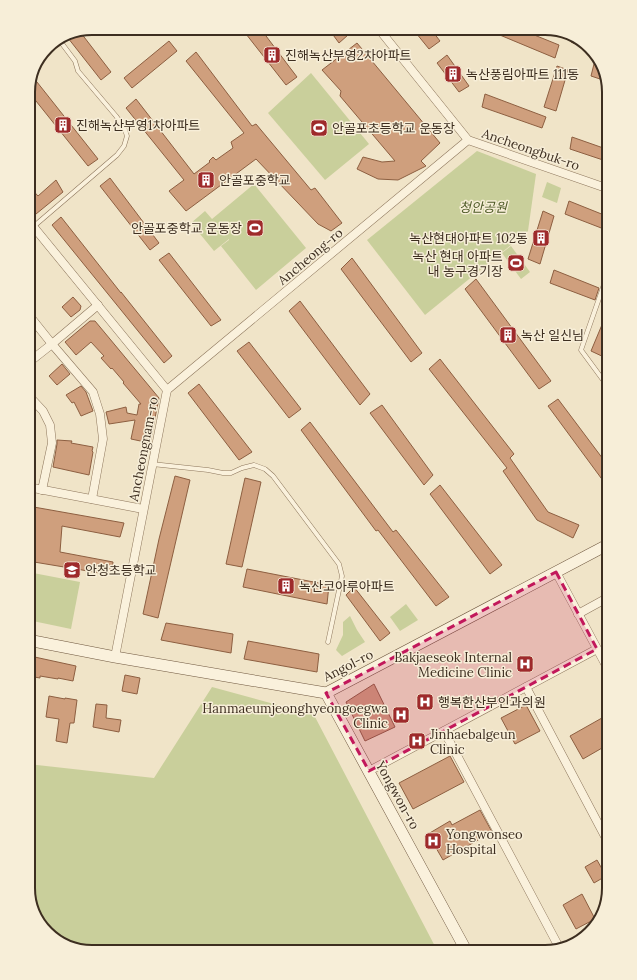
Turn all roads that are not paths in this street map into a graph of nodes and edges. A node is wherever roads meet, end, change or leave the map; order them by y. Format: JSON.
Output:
{"nodes":[{"id":1,"x":384,"y":35,"type":"edge"},
{"id":2,"x":62,"y":44,"type":"edge"},
{"id":3,"x":468,"y":140,"type":"junction"},
{"id":4,"x":602,"y":187,"type":"edge"},
{"id":5,"x":35,"y":220,"type":"edge"},
{"id":6,"x":35,"y":228,"type":"edge"},
{"id":7,"x":602,"y":290,"type":"edge"},
{"id":8,"x":98,"y":306,"type":"junction"},
{"id":9,"x":35,"y":323,"type":"edge"},
{"id":10,"x":52,"y":344,"type":"junction"},
{"id":11,"x":35,"y":357,"type":"edge"},
{"id":12,"x":602,"y":378,"type":"edge"},
{"id":13,"x":166,"y":390,"type":"junction"},
{"id":14,"x":35,"y":402,"type":"edge"},
{"id":15,"x":152,"y":464,"type":"junction"},
{"id":16,"x":35,"y":488,"type":"edge"},
{"id":17,"x":42,"y":490,"type":"junction"},
{"id":18,"x":92,"y":499,"type":"junction"},
{"id":19,"x":143,"y":510,"type":"junction"},
{"id":20,"x":602,"y":548,"type":"edge"},
{"id":21,"x":556,"y":572,"type":"junction"},
{"id":22,"x":602,"y":601,"type":"edge"},
{"id":23,"x":578,"y":614,"type":"junction"},
{"id":24,"x":35,"y":641,"type":"edge"},
{"id":25,"x":328,"y":642,"type":"dead end"},
{"id":26,"x":597,"y":649,"type":"junction"},
{"id":27,"x":115,"y":657,"type":"junction"},
{"id":28,"x":602,"y":658,"type":"edge"},
{"id":29,"x":526,"y":687,"type":"junction"},
{"id":30,"x":326,"y":693,"type":"junction"},
{"id":31,"x":444,"y":731,"type":"junction"},
{"id":32,"x":368,"y":771,"type":"junction"},
{"id":33,"x":602,"y":831,"type":"edge"},
{"id":34,"x":558,"y":944,"type":"edge"},
{"id":35,"x":463,"y":945,"type":"edge"}],
"edges":[{"from":1,"to":3,"type":"street","name":"Ancheongbuk-ro"},
{"from":2,"to":5,"type":"lane"},
{"from":3,"to":4,"type":"street","name":"Ancheongbuk-ro"},
{"from":3,"to":13,"type":"street","name":"Ancheong-ro"},
{"from":6,"to":8,"type":"street","name":"Ancheongnam-ro"},
{"from":7,"to":12,"type":"lane"},
{"from":8,"to":10,"type":"street"},
{"from":8,"to":13,"type":"street","name":"Ancheongnam-ro"},
{"from":9,"to":10,"type":"street"},
{"from":10,"to":11,"type":"street"},
{"from":10,"to":18,"type":"street"},
{"from":13,"to":15,"type":"street","name":"Ancheongnam-ro"},
{"from":14,"to":17,"type":"street"},
{"from":15,"to":19,"type":"street","name":"Ancheongnam-ro"},
{"from":15,"to":25,"type":"lane"},
{"from":16,"to":17,"type":"street"},
{"from":17,"to":18,"type":"street"},
{"from":18,"to":19,"type":"street"},
{"from":19,"to":27,"type":"street","name":"Ancheongnam-ro"},
{"from":20,"to":21,"type":"main road","name":"Angol-ro"},
{"from":21,"to":23,"type":"street"},
{"from":21,"to":30,"type":"main road","name":"Angol-ro"},
{"from":22,"to":23,"type":"street"},
{"from":23,"to":26,"type":"street"},
{"from":24,"to":27,"type":"main road","name":"Angol-ro"},
{"from":26,"to":28,"type":"street"},
{"from":26,"to":29,"type":"street"},
{"from":27,"to":30,"type":"main road","name":"Angol-ro"},
{"from":29,"to":31,"type":"street"},
{"from":29,"to":33,"type":"street"},
{"from":30,"to":32,"type":"main road","name":"Yongwon-ro"},
{"from":31,"to":32,"type":"street"},
{"from":31,"to":34,"type":"street"},
{"from":32,"to":35,"type":"main road","name":"Yongwon-ro"}]}
